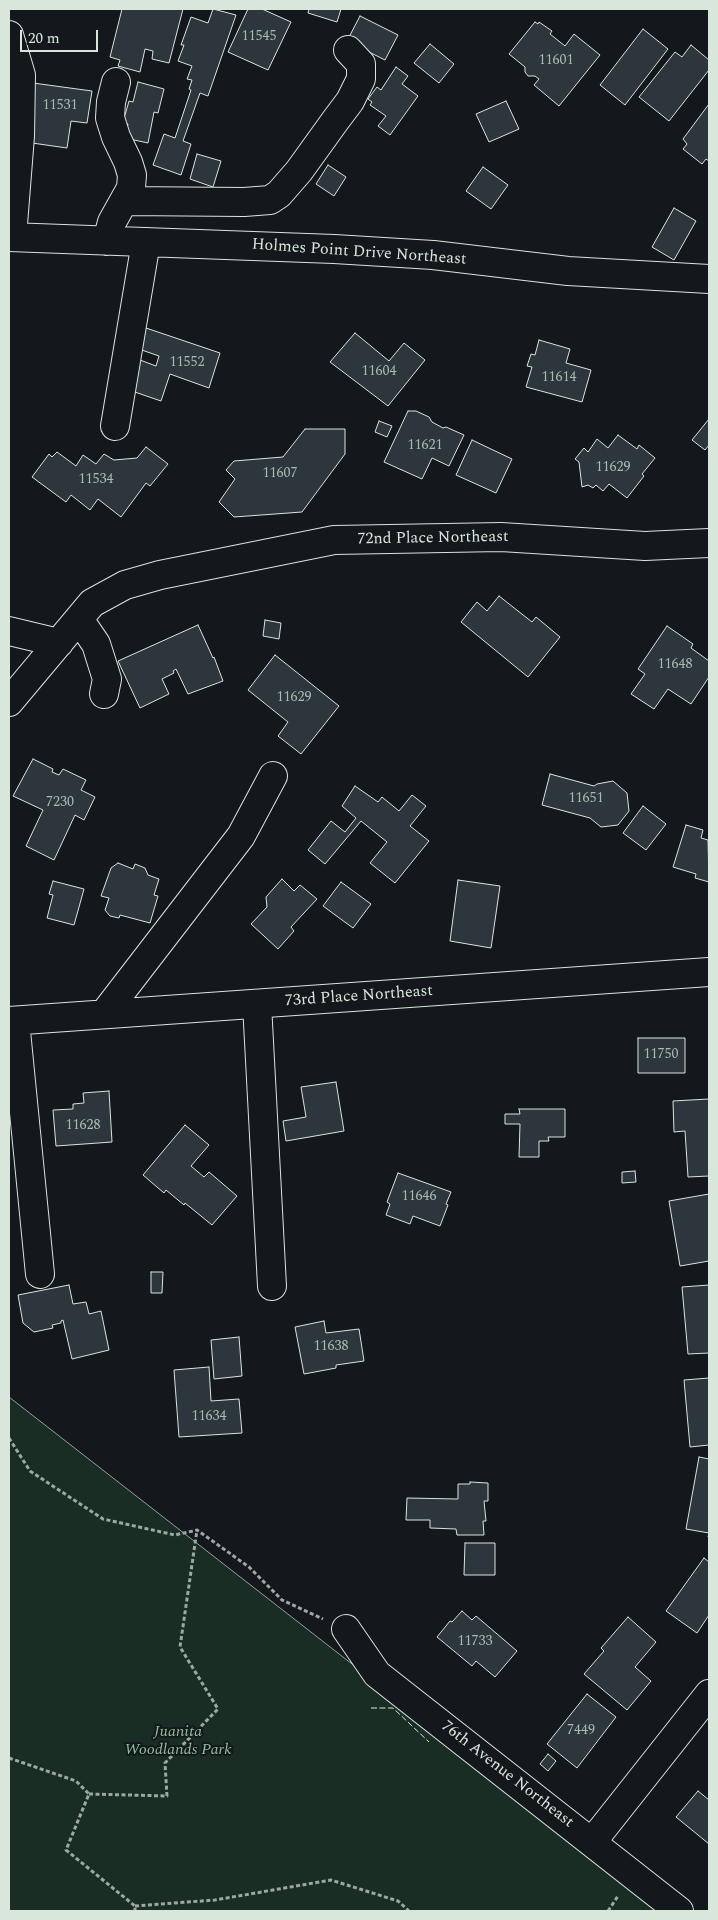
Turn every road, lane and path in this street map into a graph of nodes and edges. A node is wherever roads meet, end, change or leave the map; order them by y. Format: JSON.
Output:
{"nodes":[{"id":1,"x":9,"y":35,"type":"edge"},
{"id":2,"x":348,"y":50,"type":"dead end"},
{"id":3,"x":116,"y":82,"type":"dead end"},
{"id":4,"x":125,"y":201,"type":"junction"},
{"id":5,"x":10,"y":237,"type":"edge"},
{"id":6,"x":107,"y":241,"type":"junction"},
{"id":7,"x":146,"y":242,"type":"junction"},
{"id":8,"x":709,"y":279,"type":"edge"},
{"id":9,"x":116,"y":426,"type":"dead end"},
{"id":10,"x":709,"y":543,"type":"edge"},
{"id":11,"x":79,"y":619,"type":"junction"},
{"id":12,"x":9,"y":631,"type":"edge"},
{"id":13,"x":59,"y":643,"type":"junction"},
{"id":14,"x":104,"y":694,"type":"dead end"},
{"id":15,"x":9,"y":702,"type":"edge"},
{"id":16,"x":274,"y":776,"type":"dead end"},
{"id":17,"x":709,"y":972,"type":"edge"},
{"id":18,"x":257,"y":1004,"type":"junction"},
{"id":19,"x":104,"y":1014,"type":"junction"},
{"id":20,"x":12,"y":1021,"type":"edge"},
{"id":21,"x":40,"y":1274,"type":"dead end"},
{"id":22,"x":272,"y":1286,"type":"dead end"},
{"id":23,"x":9,"y":1438,"type":"edge"},
{"id":24,"x":197,"y":1530,"type":"junction"},
{"id":25,"x":346,"y":1629,"type":"joint"},
{"id":26,"x":709,"y":1694,"type":"edge"},
{"id":27,"x":9,"y":1758,"type":"edge"},
{"id":28,"x":89,"y":1794,"type":"junction"},
{"id":29,"x":592,"y":1842,"type":"junction"},
{"id":30,"x":135,"y":1906,"type":"junction"},
{"id":31,"x":135,"y":1911,"type":"edge"},
{"id":32,"x":409,"y":1911,"type":"edge"},
{"id":33,"x":679,"y":1911,"type":"edge"}],
"edges":[{"from":1,"to":5,"type":"street"},
{"from":2,"to":4,"type":"street"},
{"from":3,"to":4,"type":"street"},
{"from":4,"to":6,"type":"street"},
{"from":5,"to":6,"type":"street","name":"Holmes Point Drive Northeast"},
{"from":6,"to":7,"type":"street","name":"Holmes Point Drive Northeast"},
{"from":7,"to":8,"type":"street","name":"Holmes Point Drive Northeast"},
{"from":7,"to":9,"type":"street"},
{"from":10,"to":11,"type":"street","name":"72nd Place Northeast"},
{"from":11,"to":13,"type":"street","name":"72nd Place Northeast"},
{"from":11,"to":14,"type":"street"},
{"from":12,"to":13,"type":"street"},
{"from":13,"to":15,"type":"street","name":"72nd Place Northeast"},
{"from":16,"to":19,"type":"street"},
{"from":17,"to":18,"type":"street","name":"73rd Place Northeast"},
{"from":18,"to":19,"type":"street","name":"73rd Place Northeast"},
{"from":18,"to":22,"type":"street"},
{"from":19,"to":20,"type":"street","name":"73rd Place Northeast"},
{"from":20,"to":21,"type":"street"},
{"from":23,"to":24,"type":"path"},
{"from":24,"to":25,"type":"path"},
{"from":24,"to":28,"type":"path"},
{"from":25,"to":29,"type":"street","name":"76th Avenue Northeast"},
{"from":26,"to":29,"type":"street"},
{"from":27,"to":28,"type":"path"},
{"from":28,"to":30,"type":"path"},
{"from":29,"to":33,"type":"street","name":"76th Avenue Northeast"},
{"from":30,"to":31,"type":"path"},
{"from":30,"to":32,"type":"path"}]}
